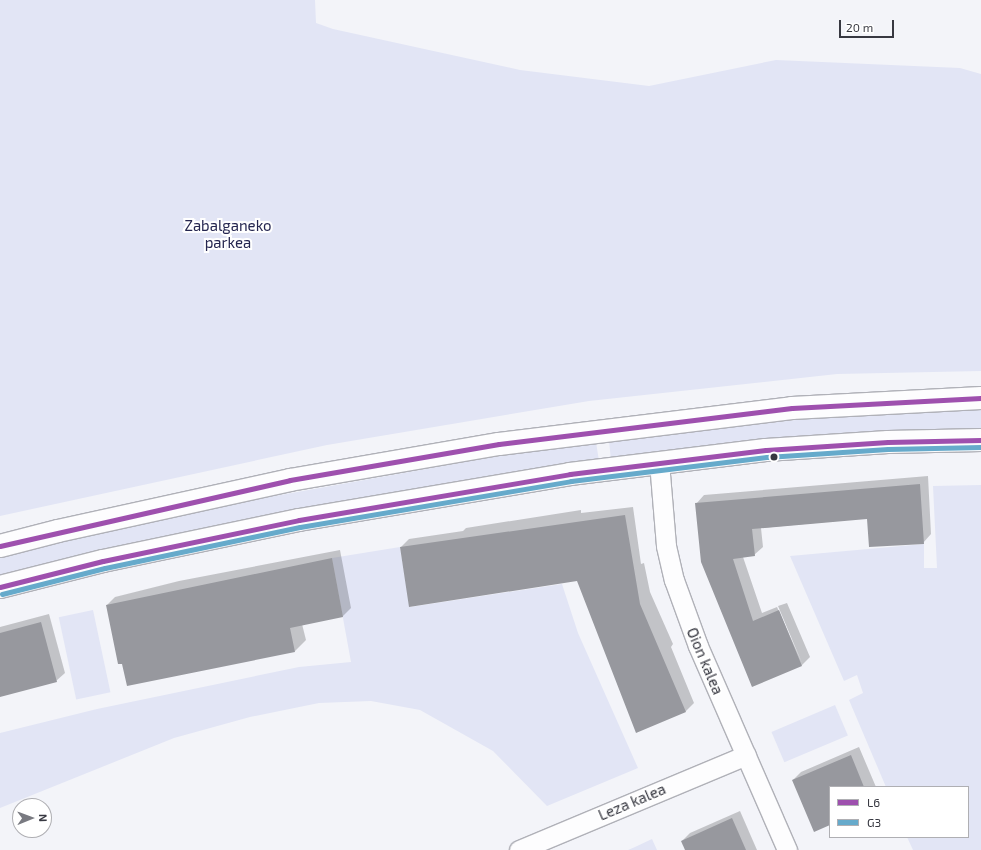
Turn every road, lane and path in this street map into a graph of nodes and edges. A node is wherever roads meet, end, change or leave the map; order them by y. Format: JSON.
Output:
{"nodes":[{"id":1,"x":981,"y":398,"type":"edge"},
{"id":2,"x":981,"y":440,"type":"edge"},
{"id":3,"x":658,"y":462,"type":"junction"},
{"id":4,"x":0,"y":546,"type":"edge"},
{"id":5,"x":0,"y":587,"type":"edge"},
{"id":6,"x":746,"y":755,"type":"junction"},
{"id":7,"x":519,"y":850,"type":"edge"},
{"id":8,"x":786,"y":850,"type":"edge"}],
"edges":[{"from":1,"to":4,"type":"main road"},
{"from":2,"to":3,"type":"main road"},
{"from":3,"to":5,"type":"main road"},
{"from":3,"to":6,"type":"street","name":"Oion kalea"},
{"from":6,"to":7,"type":"street","name":"Leza kalea"},
{"from":6,"to":8,"type":"street","name":"Oion kalea"}]}
